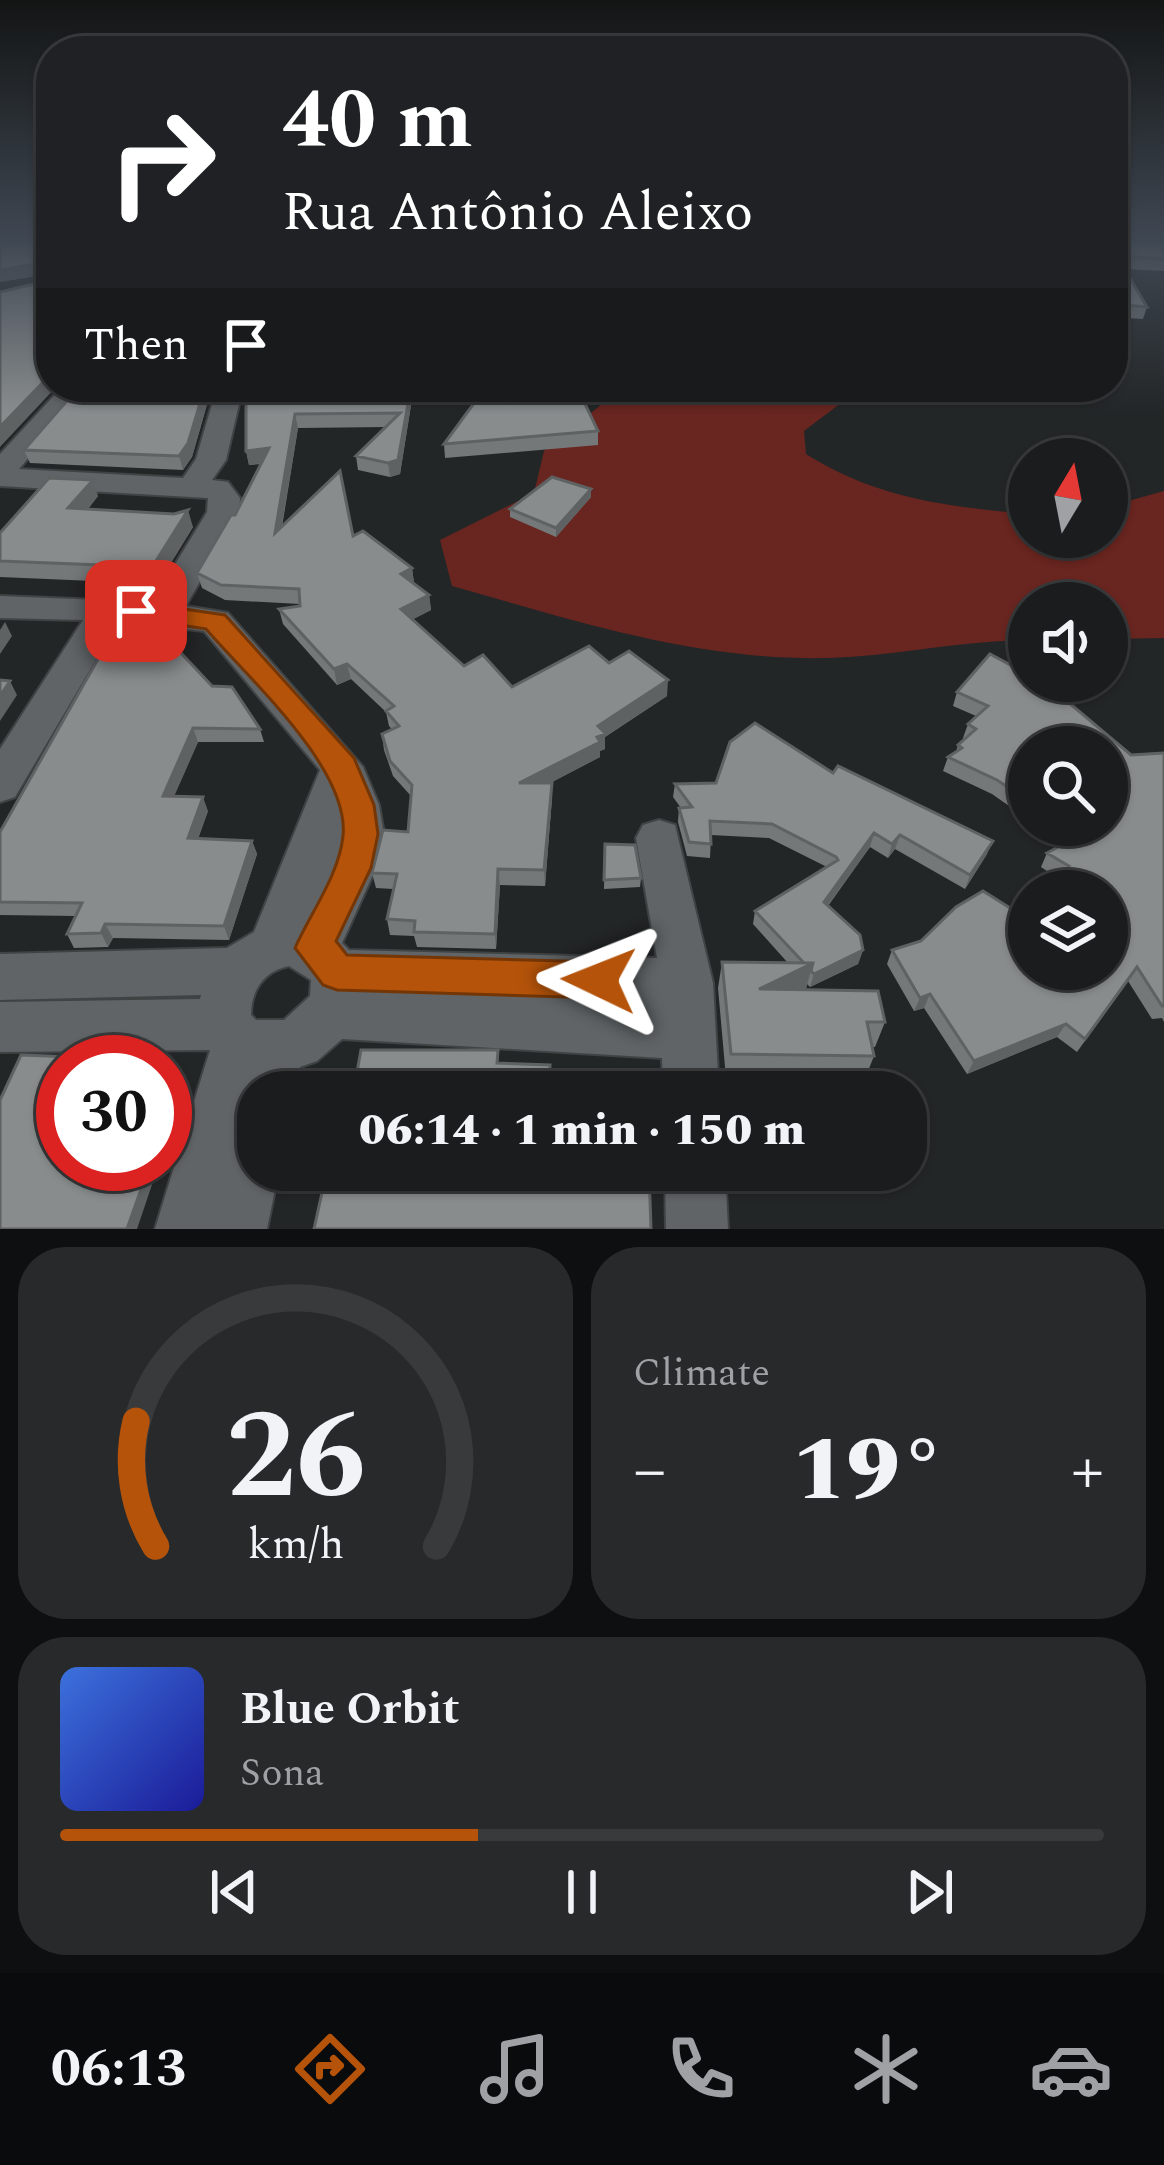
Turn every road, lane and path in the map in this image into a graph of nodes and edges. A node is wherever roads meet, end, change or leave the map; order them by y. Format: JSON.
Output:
{"nodes":[{"id":1,"x":63,"y":402,"type":"edge"},
{"id":2,"x":226,"y":402,"type":"edge"},
{"id":3,"x":0,"y":474,"type":"edge"},
{"id":4,"x":193,"y":485,"type":"junction"},
{"id":5,"x":0,"y":608,"type":"edge"},
{"id":6,"x":108,"y":609,"type":"junction"},
{"id":7,"x":164,"y":613,"type":"junction"},
{"id":8,"x":0,"y":785,"type":"edge"},
{"id":9,"x":659,"y":838,"type":"dead end"},
{"id":10,"x":298,"y":970,"type":"junction"},
{"id":11,"x":0,"y":977,"type":"edge"},
{"id":12,"x":688,"y":1009,"type":"junction"},
{"id":13,"x":0,"y":1027,"type":"edge"},
{"id":14,"x":253,"y":1051,"type":"edge"},
{"id":15,"x":690,"y":1071,"type":"edge"},
{"id":16,"x":245,"y":1191,"type":"edge"},
{"id":17,"x":696,"y":1191,"type":"edge"},
{"id":18,"x":186,"y":1229,"type":"edge"},
{"id":19,"x":236,"y":1229,"type":"edge"},
{"id":20,"x":698,"y":1229,"type":"edge"}],
"edges":[{"from":1,"to":3,"type":"street"},
{"from":2,"to":4,"type":"street"},
{"from":3,"to":4,"type":"street"},
{"from":4,"to":7,"type":"street"},
{"from":5,"to":6,"type":"street"},
{"from":6,"to":7,"type":"street"},
{"from":6,"to":8,"type":"street"},
{"from":7,"to":10,"type":"street"},
{"from":9,"to":12,"type":"street"},
{"from":10,"to":11,"type":"street"},
{"from":10,"to":12,"type":"street"},
{"from":10,"to":14,"type":"street"},
{"from":10,"to":14,"type":"street"},
{"from":12,"to":15,"type":"street"},
{"from":13,"to":14,"type":"street"},
{"from":14,"to":18,"type":"street"},
{"from":16,"to":19,"type":"street"},
{"from":17,"to":20,"type":"street"}]}
